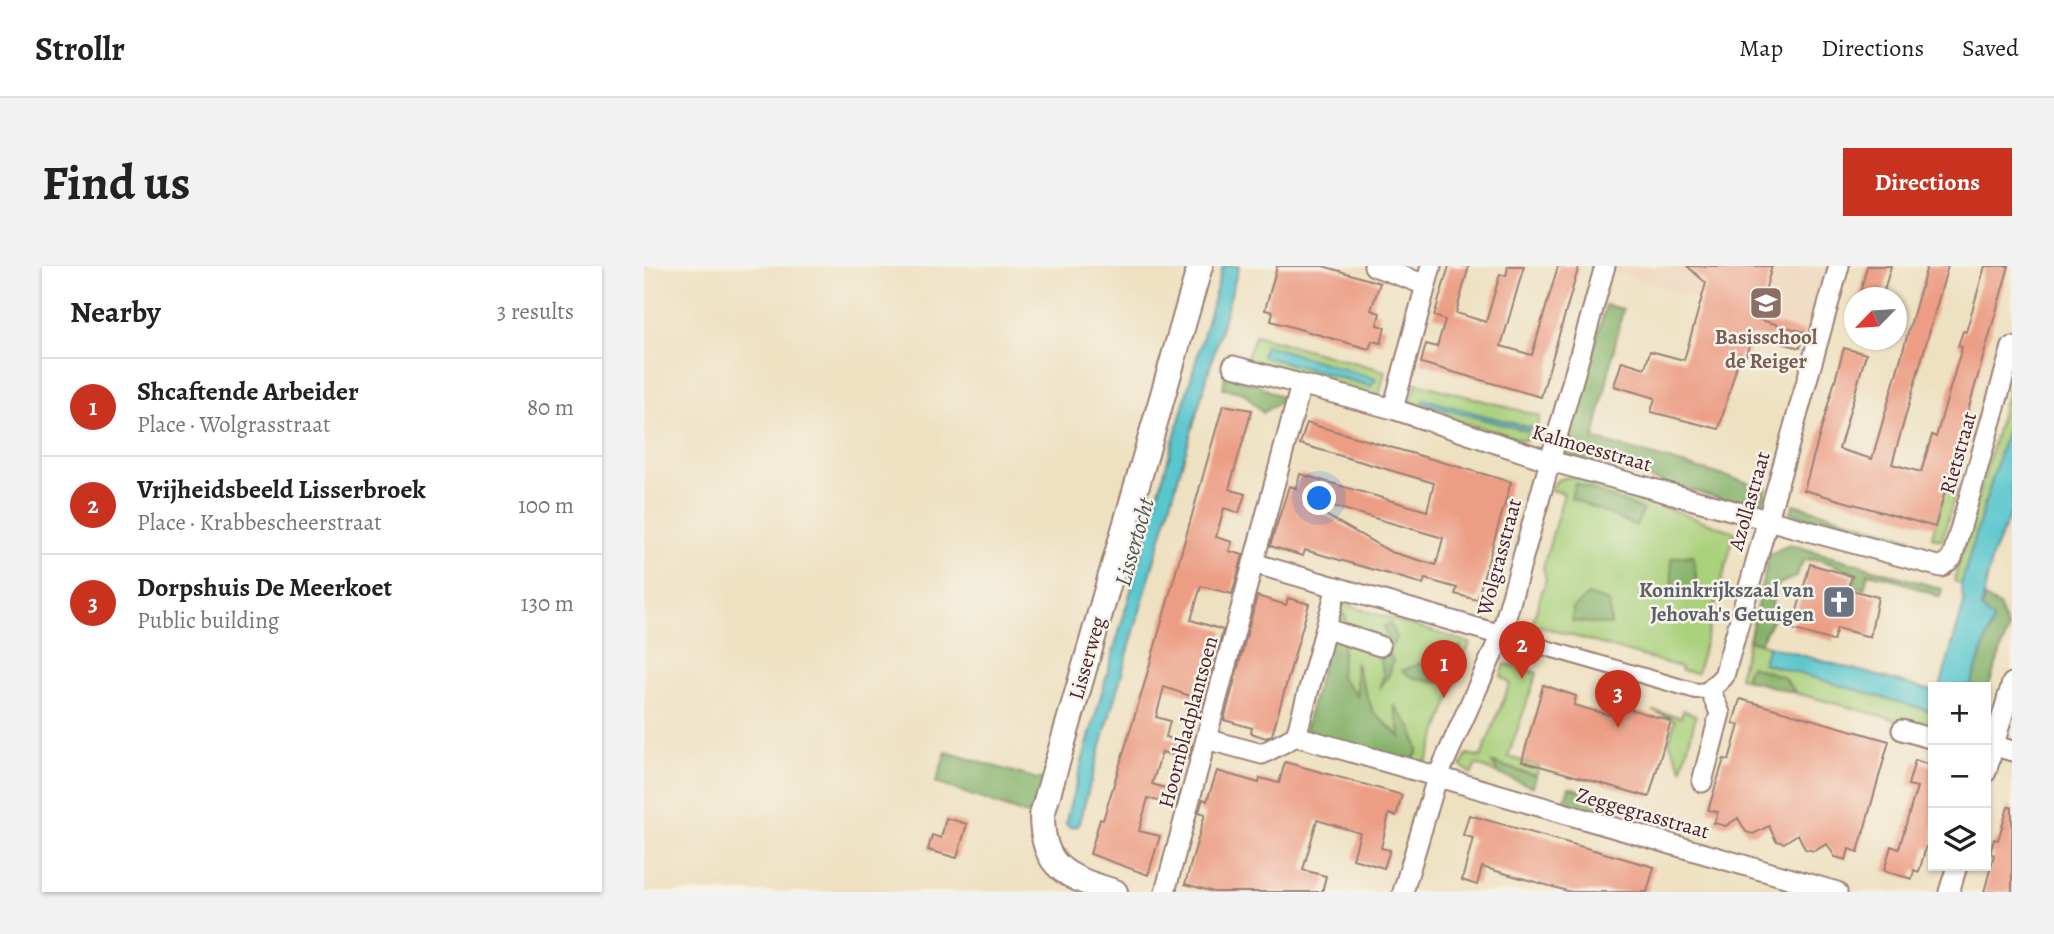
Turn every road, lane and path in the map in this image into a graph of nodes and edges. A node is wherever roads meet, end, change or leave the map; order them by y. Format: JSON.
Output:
{"nodes":[{"id":1,"x":1200,"y":266,"type":"edge"},
{"id":2,"x":1374,"y":266,"type":"edge"},
{"id":3,"x":1431,"y":266,"type":"edge"},
{"id":4,"x":1605,"y":266,"type":"edge"},
{"id":5,"x":1839,"y":266,"type":"edge"},
{"id":6,"x":1426,"y":285,"type":"junction"},
{"id":7,"x":2012,"y":347,"type":"edge"},
{"id":8,"x":1233,"y":366,"type":"dead end"},
{"id":9,"x":1301,"y":385,"type":"junction"},
{"id":10,"x":1394,"y":410,"type":"junction"},
{"id":11,"x":1550,"y":461,"type":"junction"},
{"id":12,"x":1767,"y":518,"type":"junction"},
{"id":13,"x":1253,"y":563,"type":"junction"},
{"id":14,"x":1941,"y":567,"type":"joint"},
{"id":15,"x":1337,"y":587,"type":"junction"},
{"id":16,"x":1326,"y":629,"type":"junction"},
{"id":17,"x":1501,"y":635,"type":"junction"},
{"id":18,"x":1380,"y":646,"type":"dead end"},
{"id":19,"x":2012,"y":683,"type":"edge"},
{"id":20,"x":1710,"y":690,"type":"junction"},
{"id":21,"x":1902,"y":730,"type":"dead end"},
{"id":22,"x":1296,"y":736,"type":"junction"},
{"id":23,"x":1928,"y":738,"type":"edge"},
{"id":24,"x":1217,"y":742,"type":"dead end"},
{"id":25,"x":1994,"y":755,"type":"edge"},
{"id":26,"x":1437,"y":778,"type":"junction"},
{"id":27,"x":1702,"y":782,"type":"dead end"},
{"id":28,"x":1956,"y":871,"type":"edge"},
{"id":29,"x":1115,"y":892,"type":"edge"},
{"id":30,"x":1165,"y":892,"type":"edge"},
{"id":31,"x":1403,"y":892,"type":"edge"},
{"id":32,"x":1837,"y":892,"type":"edge"},
{"id":33,"x":1950,"y":892,"type":"edge"}],
"edges":[{"from":1,"to":29,"type":"street","name":"Lisserweg"},
{"from":2,"to":6,"type":"street"},
{"from":3,"to":6,"type":"street"},
{"from":4,"to":11,"type":"street","name":"Wolgrasstraat"},
{"from":5,"to":12,"type":"street","name":"Azollastraat"},
{"from":6,"to":10,"type":"street"},
{"from":7,"to":14,"type":"street","name":"Rietstraat"},
{"from":8,"to":9,"type":"street","name":"Kalmoesstraat"},
{"from":9,"to":10,"type":"street","name":"Kalmoesstraat"},
{"from":9,"to":13,"type":"street","name":"Hoornbladplantsoen"},
{"from":10,"to":11,"type":"street","name":"Kalmoesstraat"},
{"from":11,"to":12,"type":"street","name":"Kalmoesstraat"},
{"from":11,"to":17,"type":"street","name":"Wolgrasstraat"},
{"from":12,"to":14,"type":"street","name":"Kalmoesstraat"},
{"from":12,"to":20,"type":"street","name":"Azollastraat"},
{"from":13,"to":15,"type":"street"},
{"from":13,"to":30,"type":"street","name":"Hoornbladplantsoen"},
{"from":15,"to":16,"type":"street"},
{"from":15,"to":17,"type":"street"},
{"from":16,"to":18,"type":"street"},
{"from":16,"to":22,"type":"street"},
{"from":17,"to":20,"type":"street"},
{"from":17,"to":26,"type":"street","name":"Wolgrasstraat"},
{"from":19,"to":25,"type":"street"},
{"from":20,"to":27,"type":"street"},
{"from":21,"to":23,"type":"street"},
{"from":22,"to":24,"type":"street","name":"Hoornbladplantsoen"},
{"from":22,"to":26,"type":"street"},
{"from":26,"to":31,"type":"street","name":"Wolgrasstraat"},
{"from":26,"to":32,"type":"street","name":"Zeggegrasstraat"},
{"from":28,"to":33,"type":"street"}]}
